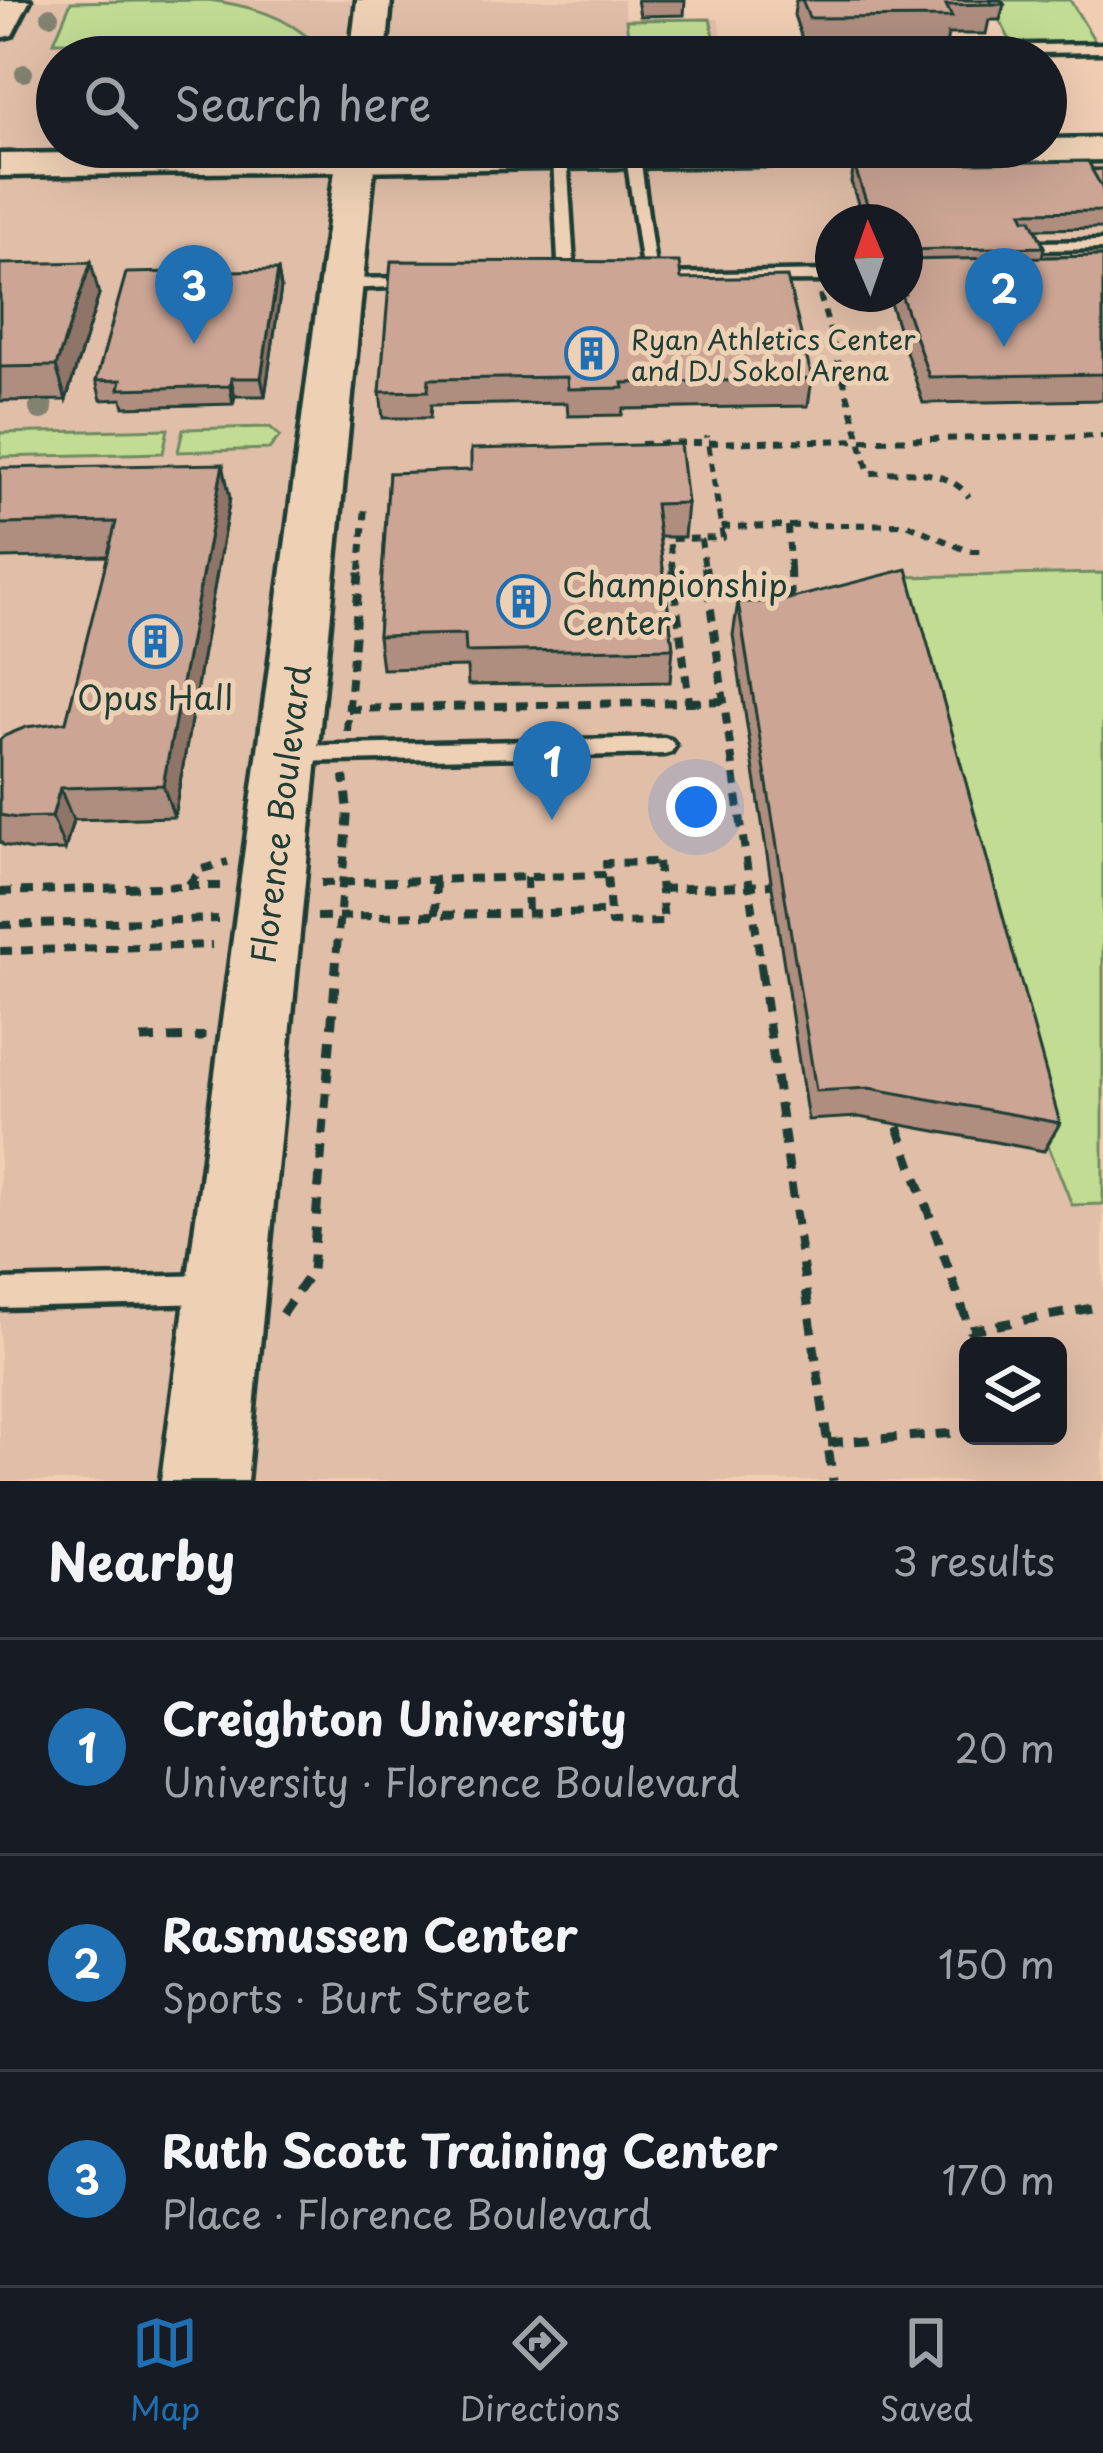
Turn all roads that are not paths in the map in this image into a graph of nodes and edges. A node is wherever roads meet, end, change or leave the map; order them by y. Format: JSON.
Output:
{"nodes":[{"id":1,"x":13,"y":0,"type":"edge"},
{"id":2,"x":374,"y":0,"type":"edge"},
{"id":3,"x":0,"y":28,"type":"edge"},
{"id":4,"x":370,"y":36,"type":"edge"},
{"id":5,"x":1103,"y":48,"type":"edge"},
{"id":6,"x":1067,"y":49,"type":"edge"},
{"id":7,"x":1103,"y":149,"type":"edge"},
{"id":8,"x":1067,"y":150,"type":"edge"},
{"id":9,"x":36,"y":164,"type":"edge"},
{"id":10,"x":0,"y":165,"type":"edge"},
{"id":11,"x":354,"y":168,"type":"edge"},
{"id":12,"x":561,"y":168,"type":"edge"},
{"id":13,"x":635,"y":168,"type":"edge"},
{"id":14,"x":1103,"y":245,"type":"edge"},
{"id":15,"x":1038,"y":246,"type":"edge"},
{"id":16,"x":815,"y":276,"type":"edge"},
{"id":17,"x":628,"y":279,"type":"edge"},
{"id":18,"x":649,"y":279,"type":"junction"},
{"id":19,"x":567,"y":280,"type":"junction"},
{"id":20,"x":587,"y":280,"type":"edge"},
{"id":21,"x":544,"y":281,"type":"edge"},
{"id":22,"x":432,"y":283,"type":"edge"},
{"id":23,"x":342,"y":284,"type":"junction"},
{"id":24,"x":664,"y":746,"type":"dead end"},
{"id":25,"x":316,"y":753,"type":"junction"},
{"id":26,"x":225,"y":1288,"type":"junction"},
{"id":27,"x":0,"y":1294,"type":"edge"},
{"id":28,"x":204,"y":1481,"type":"edge"}],
"edges":[{"from":1,"to":3,"type":"main road"},
{"from":2,"to":4,"type":"main road"},
{"from":5,"to":6,"type":"lane"},
{"from":7,"to":8,"type":"street"},
{"from":9,"to":10,"type":"street"},
{"from":11,"to":23,"type":"main road","name":"Florence Boulevard"},
{"from":12,"to":19,"type":"lane"},
{"from":13,"to":18,"type":"lane"},
{"from":14,"to":15,"type":"lane"},
{"from":16,"to":18,"type":"lane"},
{"from":17,"to":18,"type":"lane"},
{"from":19,"to":20,"type":"lane"},
{"from":19,"to":21,"type":"lane"},
{"from":22,"to":23,"type":"lane"},
{"from":23,"to":25,"type":"main road","name":"Florence Boulevard"},
{"from":24,"to":25,"type":"lane"},
{"from":25,"to":26,"type":"main road","name":"Florence Boulevard"},
{"from":26,"to":27,"type":"lane"},
{"from":26,"to":28,"type":"main road","name":"Florence Boulevard"}]}
